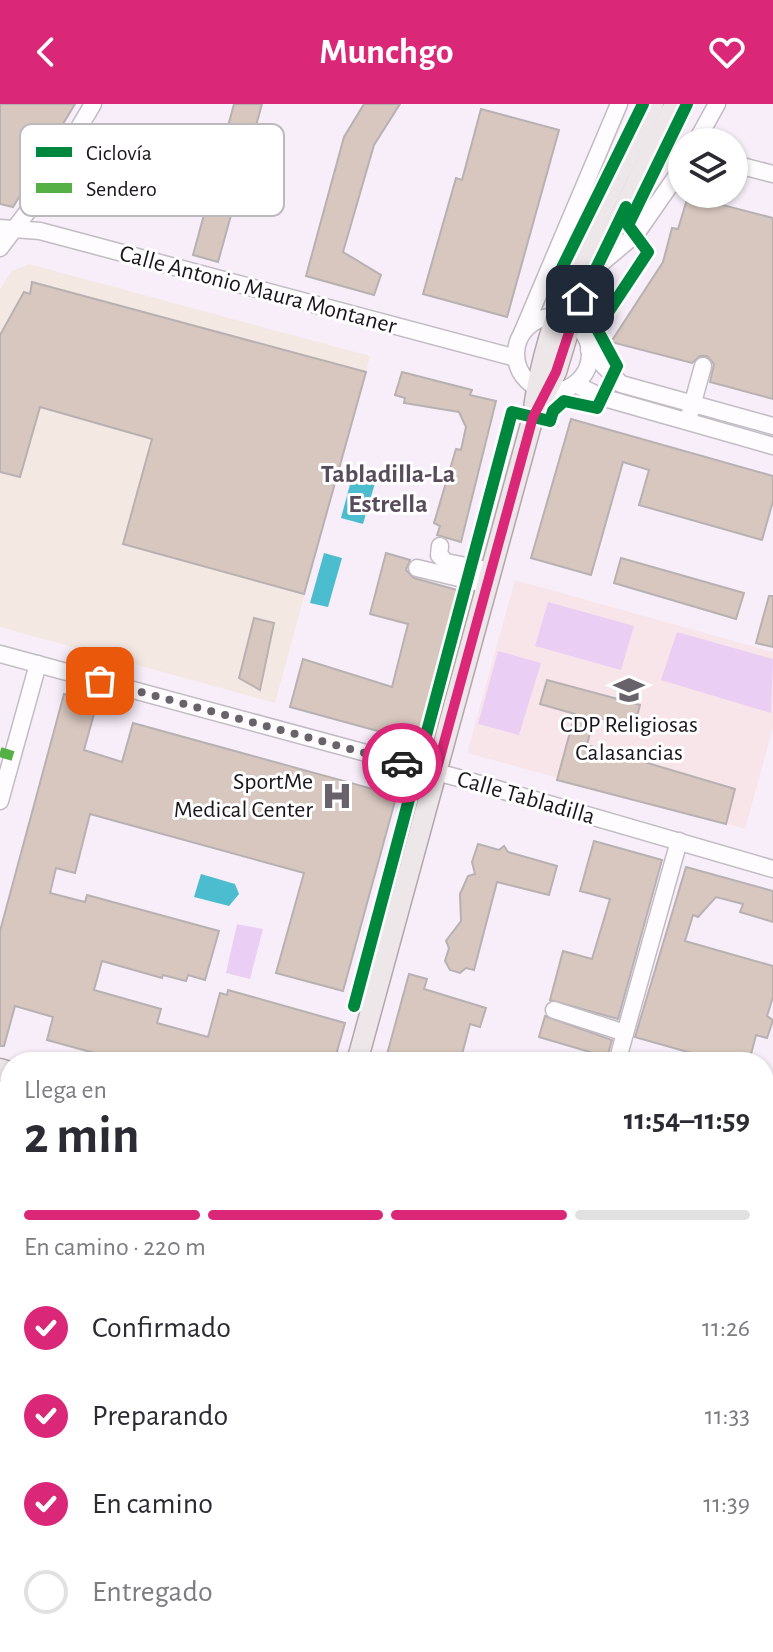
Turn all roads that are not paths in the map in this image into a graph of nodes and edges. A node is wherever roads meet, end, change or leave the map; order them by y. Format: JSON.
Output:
{"nodes":[{"id":1,"x":93,"y":104,"type":"edge"},
{"id":2,"x":619,"y":104,"type":"edge"},
{"id":3,"x":653,"y":104,"type":"edge"},
{"id":4,"x":675,"y":104,"type":"edge"},
{"id":5,"x":717,"y":104,"type":"edge"},
{"id":6,"x":79,"y":124,"type":"edge"},
{"id":7,"x":704,"y":128,"type":"edge"},
{"id":8,"x":748,"y":168,"type":"edge"},
{"id":9,"x":773,"y":174,"type":"edge"},
{"id":10,"x":668,"y":188,"type":"edge"},
{"id":11,"x":20,"y":210,"type":"edge"},
{"id":12,"x":8,"y":228,"type":"edge"},
{"id":13,"x":0,"y":248,"type":"edge"},
{"id":14,"x":596,"y":267,"type":"junction"},
{"id":15,"x":561,"y":320,"type":"junction"},
{"id":16,"x":522,"y":333,"type":"junction"},
{"id":17,"x":589,"y":350,"type":"junction"},
{"id":18,"x":516,"y":358,"type":"junction"},
{"id":19,"x":703,"y":366,"type":"dead end"},
{"id":20,"x":575,"y":384,"type":"junction"},
{"id":21,"x":542,"y":389,"type":"junction"},
{"id":22,"x":692,"y":404,"type":"junction"},
{"id":23,"x":688,"y":422,"type":"junction"},
{"id":24,"x":773,"y":426,"type":"edge"},
{"id":25,"x":773,"y":446,"type":"edge"},
{"id":26,"x":440,"y":546,"type":"dead end"},
{"id":27,"x":417,"y":568,"type":"dead end"},
{"id":28,"x":490,"y":578,"type":"junction"},
{"id":29,"x":0,"y":654,"type":"edge"},
{"id":30,"x":38,"y":664,"type":"junction"},
{"id":31,"x":6,"y":754,"type":"edge"},
{"id":32,"x":436,"y":772,"type":"junction"},
{"id":33,"x":0,"y":801,"type":"edge"},
{"id":34,"x":679,"y":841,"type":"junction"},
{"id":35,"x":773,"y":869,"type":"edge"},
{"id":36,"x":554,"y":1010,"type":"dead end"},
{"id":37,"x":625,"y":1033,"type":"junction"},
{"id":38,"x":360,"y":1052,"type":"edge"},
{"id":39,"x":620,"y":1052,"type":"edge"}],
"edges":[{"from":1,"to":6,"type":"street"},
{"from":2,"to":16,"type":"street"},
{"from":3,"to":15,"type":"main road"},
{"from":4,"to":14,"type":"main road"},
{"from":5,"to":7,"type":"street"},
{"from":8,"to":9,"type":"street"},
{"from":10,"to":14,"type":"street"},
{"from":11,"to":12,"type":"street"},
{"from":12,"to":13,"type":"street"},
{"from":12,"to":18,"type":"street","name":"Calle Antonio Maura Montaner"},
{"from":14,"to":15,"type":"main road"},
{"from":15,"to":16,"type":"street"},
{"from":15,"to":17,"type":"street"},
{"from":15,"to":21,"type":"main road"},
{"from":16,"to":18,"type":"street"},
{"from":17,"to":20,"type":"street"},
{"from":17,"to":22,"type":"street"},
{"from":18,"to":21,"type":"street"},
{"from":19,"to":22,"type":"street"},
{"from":20,"to":21,"type":"street"},
{"from":20,"to":23,"type":"street"},
{"from":21,"to":28,"type":"main road"},
{"from":22,"to":23,"type":"street"},
{"from":22,"to":24,"type":"street"},
{"from":23,"to":25,"type":"street"},
{"from":26,"to":28,"type":"street"},
{"from":27,"to":28,"type":"street"},
{"from":28,"to":32,"type":"main road"},
{"from":29,"to":30,"type":"street","name":"Calle Tabladilla"},
{"from":30,"to":31,"type":"street"},
{"from":30,"to":32,"type":"street","name":"Calle Tabladilla"},
{"from":31,"to":33,"type":"street"},
{"from":32,"to":34,"type":"street","name":"Calle Tabladilla"},
{"from":32,"to":38,"type":"main road"},
{"from":34,"to":35,"type":"street","name":"Calle Tabladilla"},
{"from":34,"to":37,"type":"street"},
{"from":36,"to":37,"type":"street"},
{"from":37,"to":39,"type":"street"}]}
